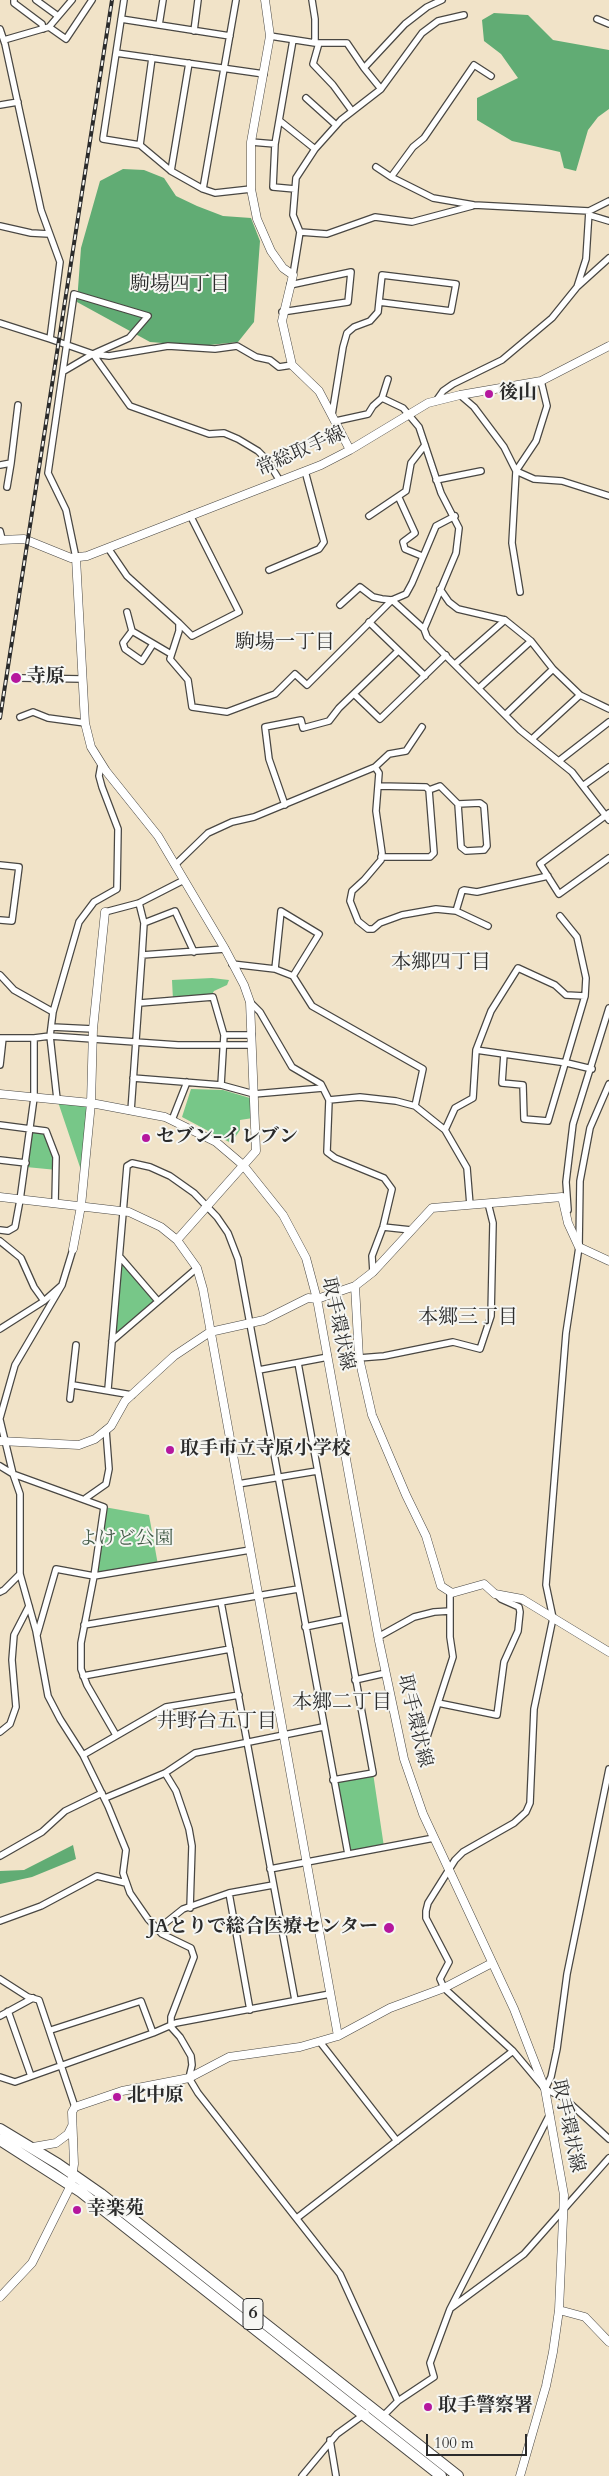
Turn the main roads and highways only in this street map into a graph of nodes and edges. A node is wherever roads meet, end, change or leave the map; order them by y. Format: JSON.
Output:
{"nodes":[{"id":1,"x":0,"y":2129,"type":"edge"},
{"id":2,"x":0,"y":2140,"type":"edge"},
{"id":3,"x":368,"y":2410,"type":"junction"},
{"id":4,"x":441,"y":2476,"type":"edge"},
{"id":5,"x":458,"y":2476,"type":"edge"}],
"edges":[{"from":1,"to":3,"type":"highway","number":"6"},
{"from":2,"to":3,"type":"highway","number":"6"},
{"from":3,"to":4,"type":"highway","number":"6"},
{"from":3,"to":5,"type":"highway","number":"6"}]}
